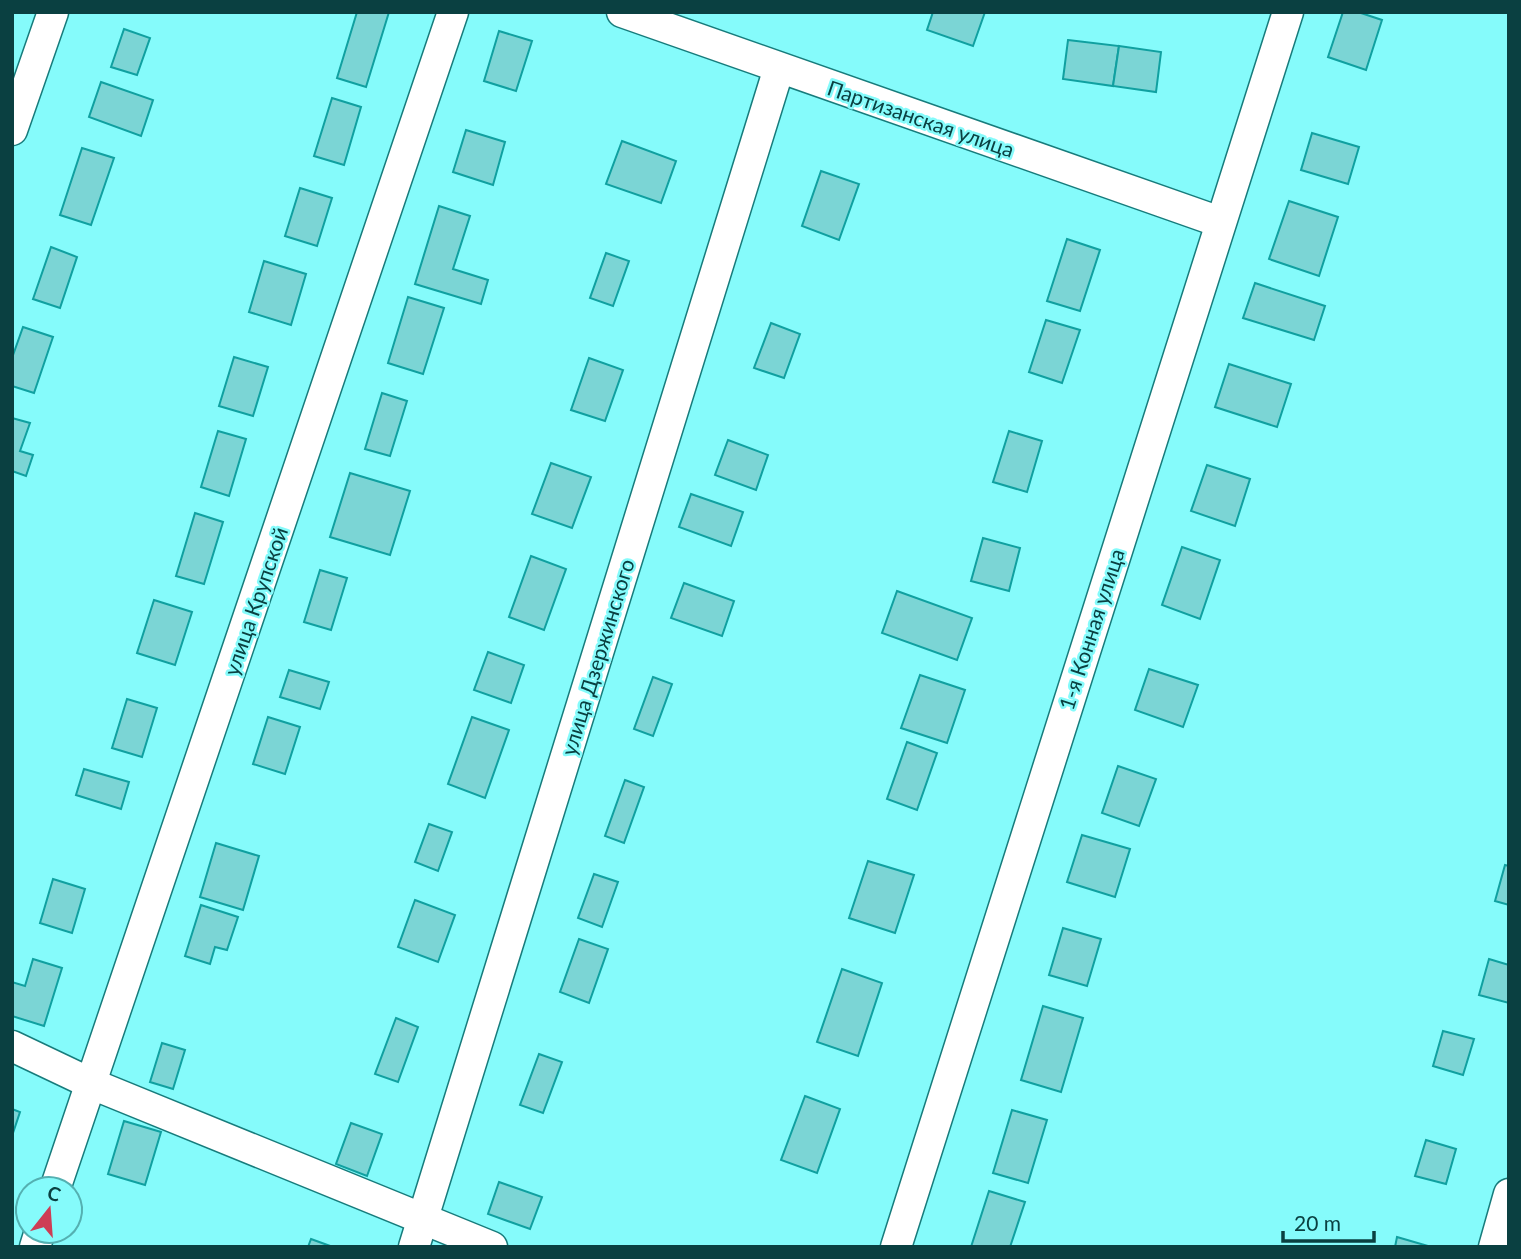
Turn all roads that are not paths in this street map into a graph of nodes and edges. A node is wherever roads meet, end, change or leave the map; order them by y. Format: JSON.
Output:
{"nodes":[{"id":1,"x":53,"y":12,"type":"edge"},
{"id":2,"x":453,"y":12,"type":"edge"},
{"id":3,"x":622,"y":12,"type":"edge"},
{"id":4,"x":1288,"y":12,"type":"edge"},
{"id":5,"x":779,"y":68,"type":"junction"},
{"id":6,"x":12,"y":130,"type":"edge"},
{"id":7,"x":1220,"y":222,"type":"junction"},
{"id":8,"x":12,"y":1046,"type":"edge"},
{"id":9,"x":92,"y":1084,"type":"junction"},
{"id":10,"x":60,"y":1175,"type":"edge"},
{"id":11,"x":1509,"y":1194,"type":"edge"},
{"id":12,"x":423,"y":1219,"type":"junction"},
{"id":13,"x":414,"y":1247,"type":"edge"},
{"id":14,"x":492,"y":1247,"type":"edge"},
{"id":15,"x":896,"y":1247,"type":"edge"},
{"id":16,"x":1494,"y":1247,"type":"edge"}],
"edges":[{"from":1,"to":6,"type":"street"},
{"from":2,"to":9,"type":"street","name":"улица Крупской"},
{"from":3,"to":5,"type":"street","name":"Партизанская улица"},
{"from":4,"to":7,"type":"street","name":"1-я Конная улица"},
{"from":5,"to":7,"type":"street","name":"Партизанская улица"},
{"from":5,"to":12,"type":"street","name":"улица Дзержинского"},
{"from":7,"to":15,"type":"street","name":"1-я Конная улица"},
{"from":8,"to":9,"type":"street"},
{"from":9,"to":10,"type":"street","name":"улица Крупской"},
{"from":9,"to":12,"type":"street"},
{"from":11,"to":16,"type":"street"},
{"from":12,"to":13,"type":"street","name":"улица Дзержинского"},
{"from":12,"to":14,"type":"street"}]}
